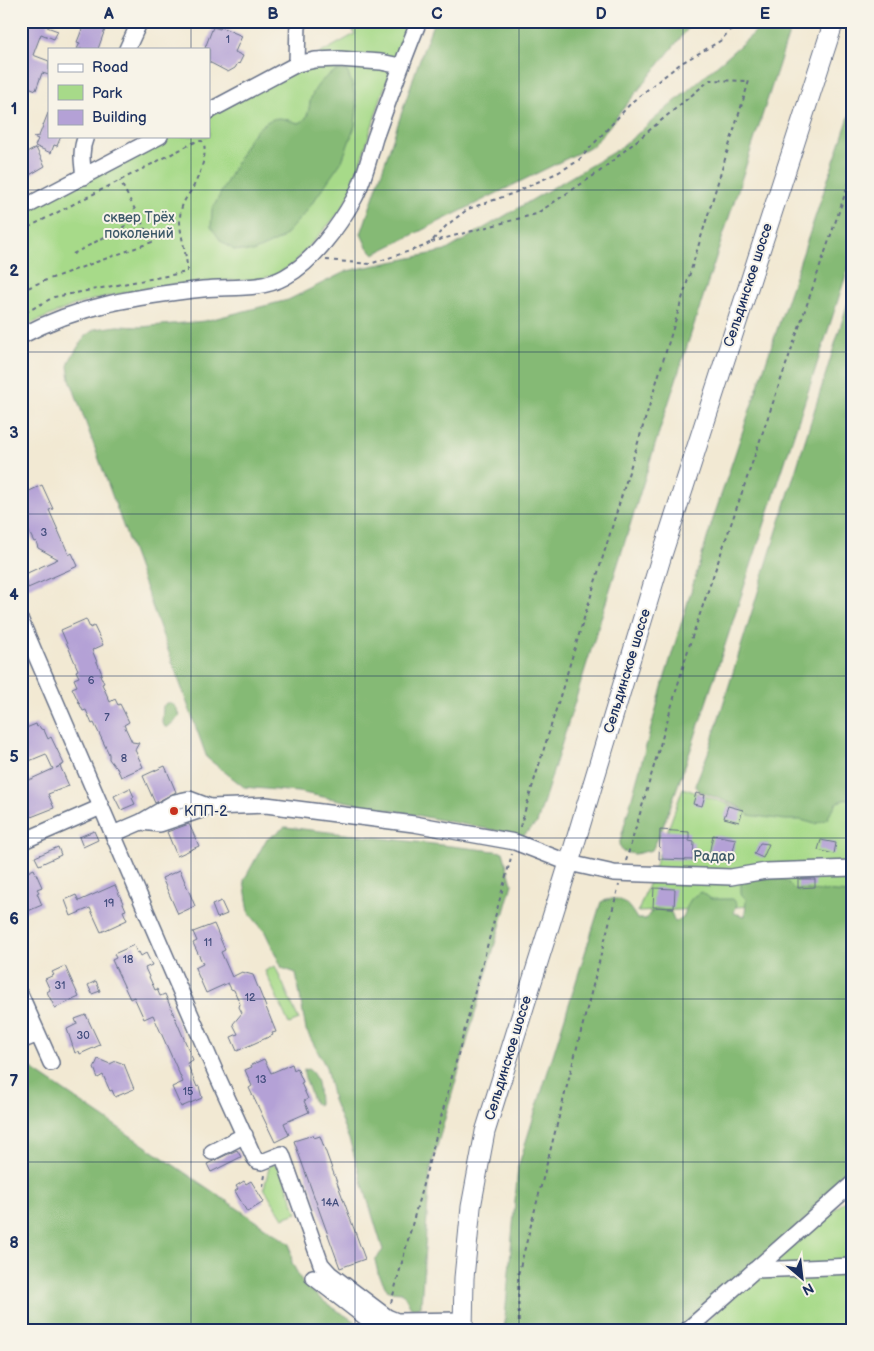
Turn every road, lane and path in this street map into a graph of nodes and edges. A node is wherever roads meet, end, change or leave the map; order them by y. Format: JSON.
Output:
{"nodes":[{"id":1,"x":140,"y":21,"type":"edge"},
{"id":2,"x":298,"y":21,"type":"edge"},
{"id":3,"x":419,"y":21,"type":"edge"},
{"id":4,"x":739,"y":21,"type":"edge"},
{"id":5,"x":834,"y":21,"type":"edge"},
{"id":6,"x":127,"y":48,"type":"edge"},
{"id":7,"x":297,"y":64,"type":"junction"},
{"id":8,"x":400,"y":66,"type":"junction"},
{"id":9,"x":210,"y":110,"type":"edge"},
{"id":10,"x":85,"y":138,"type":"edge"},
{"id":11,"x":156,"y":138,"type":"edge"},
{"id":12,"x":853,"y":171,"type":"edge"},
{"id":13,"x":84,"y":177,"type":"junction"},
{"id":14,"x":120,"y":181,"type":"junction"},
{"id":15,"x":21,"y":209,"type":"edge"},
{"id":16,"x":140,"y":218,"type":"junction"},
{"id":17,"x":21,"y":231,"type":"edge"},
{"id":18,"x":431,"y":242,"type":"junction"},
{"id":19,"x":73,"y":254,"type":"dead end"},
{"id":20,"x":308,"y":259,"type":"junction"},
{"id":21,"x":21,"y":291,"type":"edge"},
{"id":22,"x":21,"y":315,"type":"edge"},
{"id":23,"x":21,"y":336,"type":"edge"},
{"id":24,"x":21,"y":621,"type":"edge"},
{"id":25,"x":101,"y":807,"type":"junction"},
{"id":26,"x":113,"y":834,"type":"junction"},
{"id":27,"x":21,"y":842,"type":"edge"},
{"id":28,"x":515,"y":842,"type":"junction"},
{"id":29,"x":569,"y":863,"type":"junction"},
{"id":30,"x":852,"y":866,"type":"edge"},
{"id":31,"x":623,"y":873,"type":"junction"},
{"id":32,"x":21,"y":996,"type":"edge"},
{"id":33,"x":38,"y":1034,"type":"junction"},
{"id":34,"x":21,"y":1041,"type":"edge"},
{"id":35,"x":51,"y":1063,"type":"dead end"},
{"id":36,"x":245,"y":1135,"type":"junction"},
{"id":37,"x":212,"y":1152,"type":"dead end"},
{"id":38,"x":853,"y":1183,"type":"edge"},
{"id":39,"x":853,"y":1266,"type":"edge"},
{"id":40,"x":754,"y":1270,"type":"junction"},
{"id":41,"x":313,"y":1277,"type":"dead end"},
{"id":42,"x":387,"y":1317,"type":"junction"},
{"id":43,"x":463,"y":1325,"type":"edge"},
{"id":44,"x":519,"y":1330,"type":"edge"},
{"id":45,"x":686,"y":1330,"type":"edge"}],
"edges":[{"from":1,"to":6,"type":"street"},
{"from":2,"to":7,"type":"street"},
{"from":3,"to":8,"type":"street"},
{"from":4,"to":18,"type":"path"},
{"from":5,"to":29,"type":"main road","name":"Сельдинское шоссе"},
{"from":7,"to":8,"type":"street"},
{"from":7,"to":9,"type":"street"},
{"from":8,"to":20,"type":"street"},
{"from":10,"to":13,"type":"street"},
{"from":11,"to":13,"type":"street"},
{"from":12,"to":31,"type":"path"},
{"from":13,"to":15,"type":"street"},
{"from":14,"to":16,"type":"path"},
{"from":14,"to":17,"type":"path"},
{"from":14,"to":22,"type":"path"},
{"from":16,"to":19,"type":"path"},
{"from":16,"to":21,"type":"path"},
{"from":18,"to":20,"type":"path"},
{"from":18,"to":28,"type":"path"},
{"from":20,"to":23,"type":"street"},
{"from":24,"to":25,"type":"street"},
{"from":25,"to":26,"type":"street"},
{"from":25,"to":27,"type":"street"},
{"from":26,"to":28,"type":"street"},
{"from":26,"to":36,"type":"street"},
{"from":28,"to":29,"type":"street"},
{"from":28,"to":42,"type":"path"},
{"from":29,"to":31,"type":"street"},
{"from":29,"to":43,"type":"main road","name":"Сельдинское шоссе"},
{"from":30,"to":31,"type":"street"},
{"from":31,"to":44,"type":"path"},
{"from":32,"to":33,"type":"street"},
{"from":33,"to":34,"type":"street"},
{"from":33,"to":35,"type":"street"},
{"from":36,"to":37,"type":"street"},
{"from":36,"to":42,"type":"street"},
{"from":38,"to":40,"type":"street"},
{"from":39,"to":40,"type":"street"},
{"from":40,"to":45,"type":"street"},
{"from":41,"to":42,"type":"street"},
{"from":42,"to":43,"type":"street"}]}
